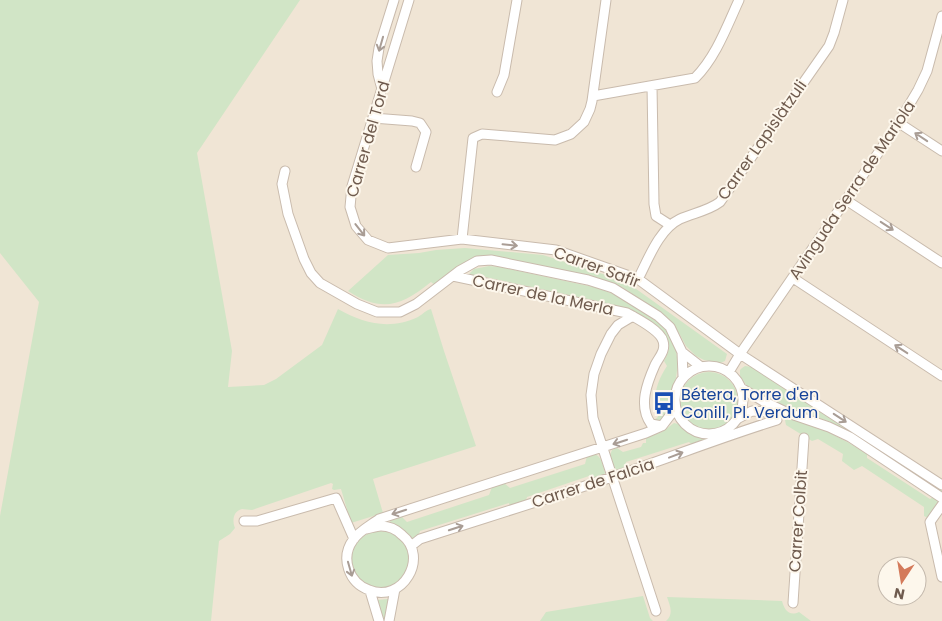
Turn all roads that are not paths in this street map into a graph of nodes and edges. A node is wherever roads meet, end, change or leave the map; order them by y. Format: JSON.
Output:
{"nodes":[{"id":1,"x":394,"y":0,"type":"edge"},
{"id":2,"x":409,"y":0,"type":"edge"},
{"id":3,"x":517,"y":0,"type":"edge"},
{"id":4,"x":606,"y":0,"type":"edge"},
{"id":5,"x":739,"y":0,"type":"edge"},
{"id":6,"x":843,"y":0,"type":"edge"},
{"id":7,"x":942,"y":16,"type":"edge"},
{"id":8,"x":652,"y":86,"type":"junction"},
{"id":9,"x":382,"y":89,"type":"junction"},
{"id":10,"x":497,"y":92,"type":"dead end"},
{"id":11,"x":593,"y":96,"type":"junction"},
{"id":12,"x":373,"y":118,"type":"junction"},
{"id":13,"x":899,"y":123,"type":"junction"},
{"id":14,"x":942,"y":152,"type":"edge"},
{"id":15,"x":416,"y":167,"type":"dead end"},
{"id":16,"x":285,"y":171,"type":"dead end"},
{"id":17,"x":846,"y":200,"type":"junction"},
{"id":18,"x":670,"y":225,"type":"junction"},
{"id":19,"x":462,"y":239,"type":"junction"},
{"id":20,"x":942,"y":263,"type":"edge"},
{"id":21,"x":453,"y":276,"type":"junction"},
{"id":22,"x":793,"y":278,"type":"junction"},
{"id":23,"x":638,"y":279,"type":"junction"},
{"id":24,"x":633,"y":316,"type":"junction"},
{"id":25,"x":682,"y":352,"type":"junction"},
{"id":26,"x":740,"y":354,"type":"junction"},
{"id":27,"x":700,"y":366,"type":"junction"},
{"id":28,"x":729,"y":372,"type":"junction"},
{"id":29,"x":683,"y":376,"type":"junction"},
{"id":30,"x":942,"y":376,"type":"edge"},
{"id":31,"x":741,"y":388,"type":"junction"},
{"id":32,"x":676,"y":409,"type":"junction"},
{"id":33,"x":788,"y":413,"type":"junction"},
{"id":34,"x":738,"y":418,"type":"junction"},
{"id":35,"x":776,"y":420,"type":"dead end"},
{"id":36,"x":662,"y":426,"type":"junction"},
{"id":37,"x":804,"y":438,"type":"dead end"},
{"id":38,"x":602,"y":447,"type":"junction"},
{"id":39,"x":613,"y":477,"type":"junction"},
{"id":40,"x":942,"y":485,"type":"edge"},
{"id":41,"x":942,"y":498,"type":"edge"},
{"id":42,"x":942,"y":505,"type":"edge"},
{"id":43,"x":244,"y":521,"type":"dead end"},
{"id":44,"x":366,"y":528,"type":"junction"},
{"id":45,"x":354,"y":539,"type":"junction"},
{"id":46,"x":411,"y":546,"type":"junction"},
{"id":47,"x":942,"y":577,"type":"edge"},
{"id":48,"x":395,"y":589,"type":"junction"},
{"id":49,"x":370,"y":591,"type":"junction"},
{"id":50,"x":793,"y":603,"type":"dead end"},
{"id":51,"x":656,"y":611,"type":"dead end"},
{"id":52,"x":379,"y":621,"type":"edge"},
{"id":53,"x":389,"y":621,"type":"edge"}],
"edges":[{"from":1,"to":9,"type":"street","one_way":true},
{"from":2,"to":9,"type":"street","name":"Carrer del Tord"},
{"from":3,"to":10,"type":"street"},
{"from":4,"to":11,"type":"street"},
{"from":5,"to":8,"type":"street"},
{"from":6,"to":18,"type":"street","name":"Carrer Lapislàtzuli"},
{"from":7,"to":13,"type":"street","name":"Avinguda Serra de Mariola"},
{"from":8,"to":11,"type":"street"},
{"from":8,"to":18,"type":"street"},
{"from":9,"to":12,"type":"street","name":"Carrer del Tord"},
{"from":11,"to":19,"type":"street"},
{"from":12,"to":15,"type":"street"},
{"from":12,"to":19,"type":"street","name":"Carrer del Tord","one_way":true},
{"from":14,"to":13,"type":"street","one_way":true},
{"from":13,"to":17,"type":"street","name":"Avinguda Serra de Mariola"},
{"from":16,"to":21,"type":"street","name":"Carrer de la Merla"},
{"from":17,"to":20,"type":"street","one_way":true},
{"from":17,"to":22,"type":"street","name":"Avinguda Serra de Mariola"},
{"from":18,"to":23,"type":"street","name":"Carrer Lapislàtzuli"},
{"from":19,"to":23,"type":"street","name":"Carrer Safir","one_way":true},
{"from":21,"to":24,"type":"street","name":"Carrer de la Merla"},
{"from":21,"to":25,"type":"street","name":"Carrer de la Merla"},
{"from":22,"to":26,"type":"street","name":"Avinguda Serra de Mariola"},
{"from":30,"to":22,"type":"street","one_way":true},
{"from":23,"to":26,"type":"street","name":"Carrer Safir"},
{"from":24,"to":36,"type":"street"},
{"from":24,"to":38,"type":"street"},
{"from":25,"to":27,"type":"street","name":"Carrer de la Merla"},
{"from":25,"to":29,"type":"street","name":"Carrer de la Merla"},
{"from":26,"to":28,"type":"street","name":"Avinguda Serra de Mariola"},
{"from":26,"to":40,"type":"street","name":"Carrer Safir","one_way":true},
{"from":27,"to":28,"type":"street"},
{"from":27,"to":29,"type":"street"},
{"from":28,"to":31,"type":"street"},
{"from":29,"to":32,"type":"street"},
{"from":31,"to":33,"type":"street"},
{"from":31,"to":34,"type":"street"},
{"from":32,"to":34,"type":"street"},
{"from":32,"to":36,"type":"street","name":"Carrer de Falcia"},
{"from":33,"to":34,"type":"street"},
{"from":33,"to":41,"type":"street"},
{"from":39,"to":35,"type":"street","name":"Carrer de Falcia","one_way":true},
{"from":36,"to":38,"type":"street","name":"Carrer de Falcia","one_way":true},
{"from":37,"to":50,"type":"street","name":"Carrer Colbit"},
{"from":38,"to":39,"type":"street"},
{"from":38,"to":44,"type":"street","name":"Carrer de Falcia","one_way":true},
{"from":46,"to":39,"type":"street","name":"Carrer de Falcia","one_way":true},
{"from":39,"to":51,"type":"street"},
{"from":42,"to":47,"type":"street"},
{"from":43,"to":45,"type":"street"},
{"from":44,"to":45,"type":"street"},
{"from":44,"to":46,"type":"street"},
{"from":45,"to":49,"type":"street","one_way":true},
{"from":46,"to":48,"type":"street"},
{"from":48,"to":49,"type":"street"},
{"from":48,"to":53,"type":"street"},
{"from":49,"to":52,"type":"street"}]}
